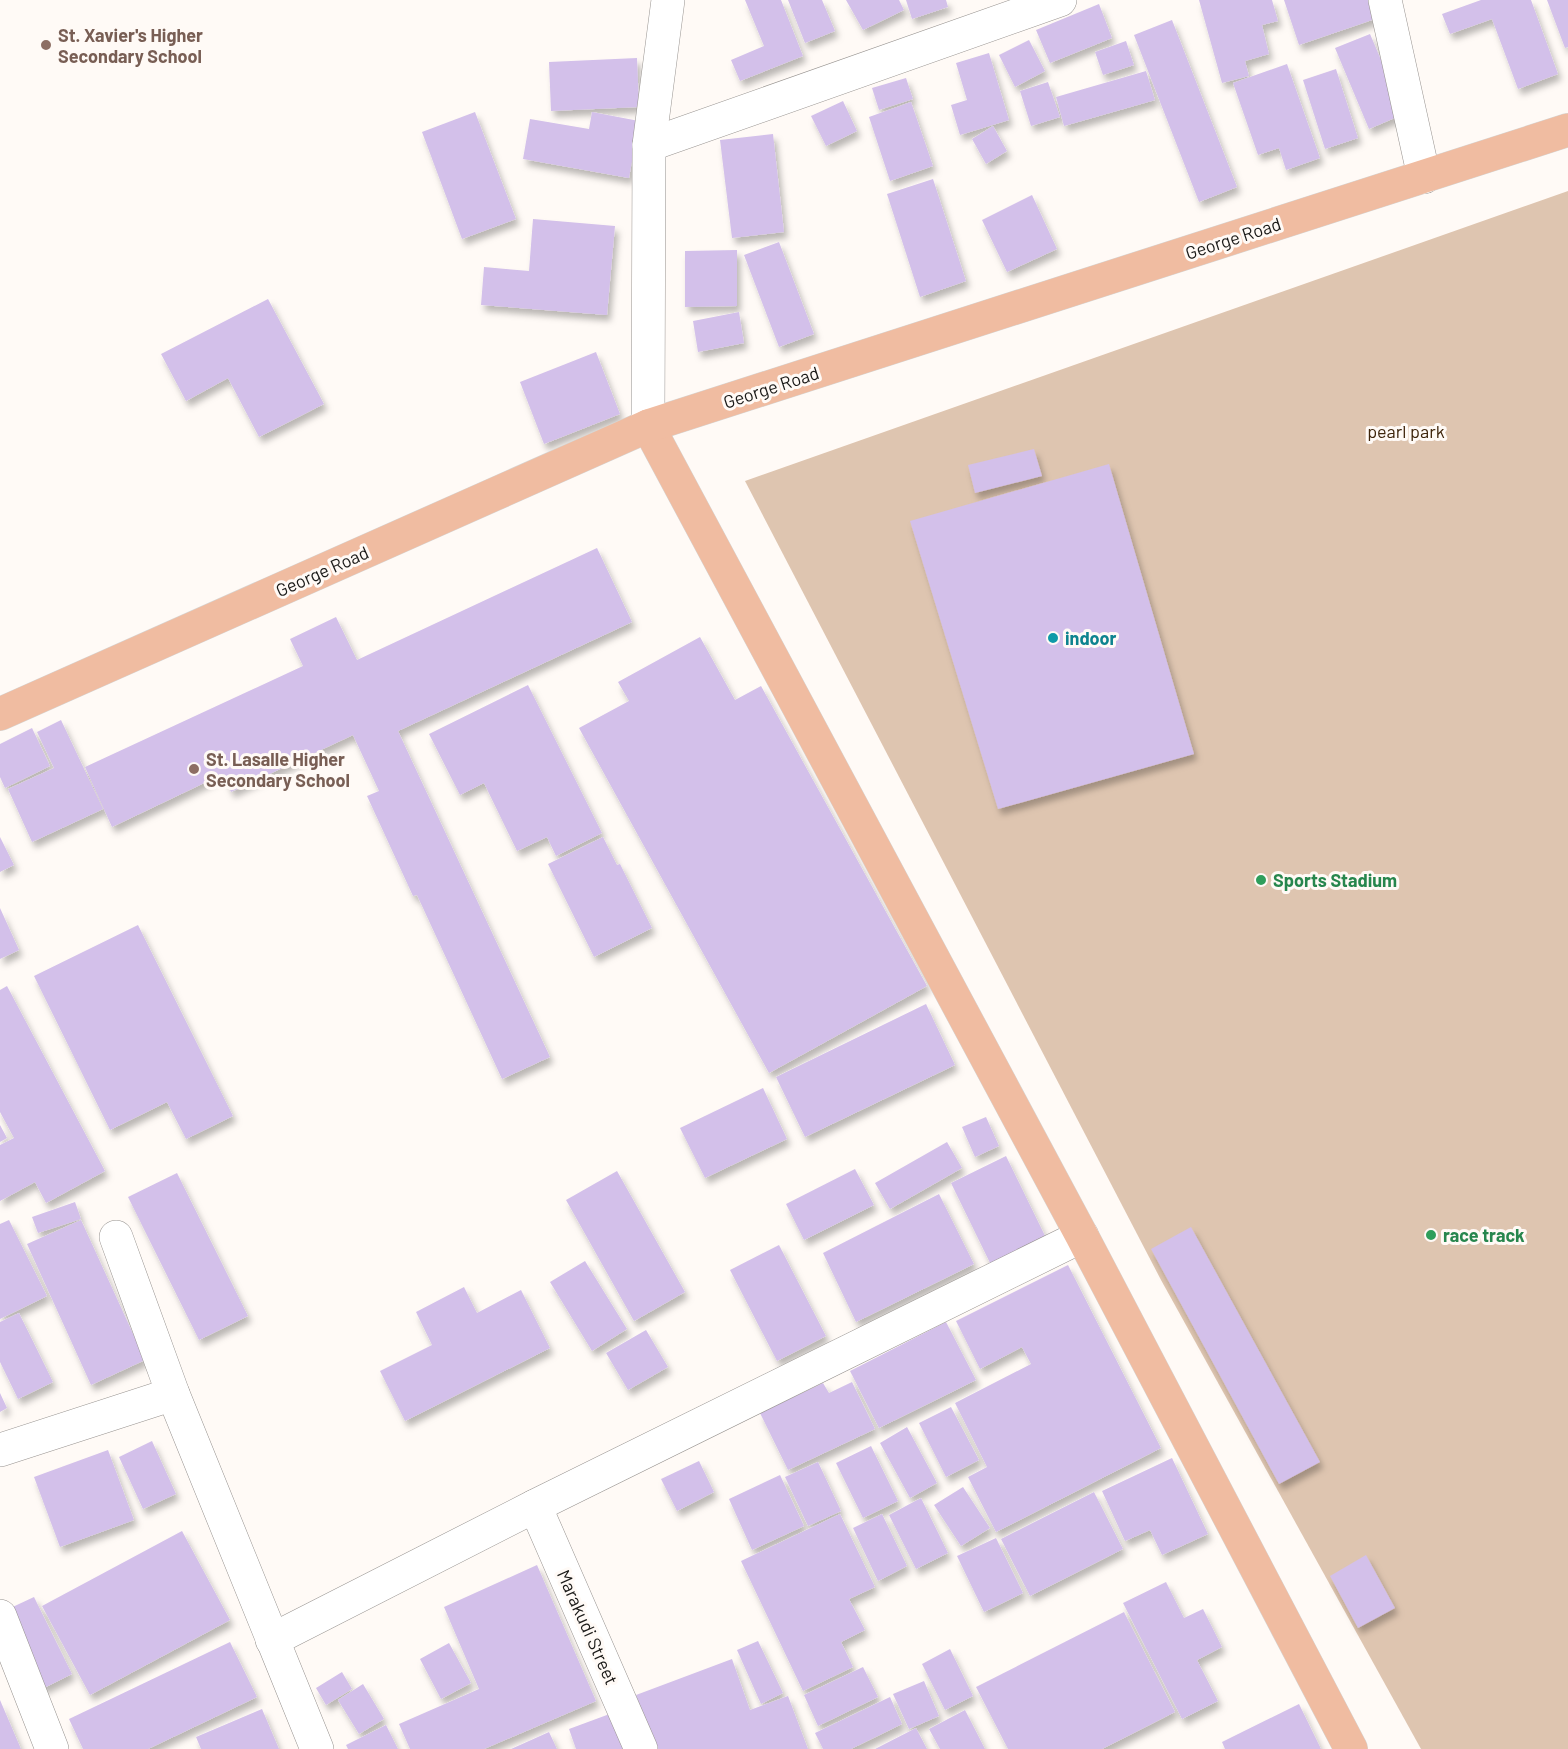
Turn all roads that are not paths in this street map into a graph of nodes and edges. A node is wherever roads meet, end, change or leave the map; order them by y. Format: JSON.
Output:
{"nodes":[{"id":1,"x":668,"y":0,"type":"edge"},
{"id":2,"x":1060,"y":0,"type":"edge"},
{"id":3,"x":1385,"y":0,"type":"edge"},
{"id":4,"x":1568,"y":130,"type":"edge"},
{"id":5,"x":649,"y":145,"type":"junction"},
{"id":6,"x":1424,"y":177,"type":"junction"},
{"id":7,"x":648,"y":426,"type":"junction"},
{"id":8,"x":0,"y":714,"type":"edge"},
{"id":9,"x":1082,"y":1236,"type":"junction"},
{"id":10,"x":116,"y":1237,"type":"dead end"},
{"id":11,"x":173,"y":1394,"type":"junction"},
{"id":12,"x":0,"y":1450,"type":"edge"},
{"id":13,"x":535,"y":1506,"type":"junction"},
{"id":14,"x":0,"y":1616,"type":"edge"},
{"id":15,"x":272,"y":1640,"type":"junction"},
{"id":16,"x":51,"y":1749,"type":"edge"},
{"id":17,"x":317,"y":1749,"type":"edge"},
{"id":18,"x":641,"y":1749,"type":"edge"},
{"id":19,"x":1351,"y":1749,"type":"edge"}],
"edges":[{"from":1,"to":5,"type":"street"},
{"from":2,"to":5,"type":"street"},
{"from":3,"to":6,"type":"street"},
{"from":4,"to":6,"type":"main road","name":"George Road"},
{"from":5,"to":7,"type":"street"},
{"from":6,"to":7,"type":"main road","name":"George Road"},
{"from":7,"to":8,"type":"main road","name":"George Road"},
{"from":7,"to":9,"type":"main road"},
{"from":9,"to":13,"type":"street"},
{"from":9,"to":19,"type":"main road"},
{"from":10,"to":11,"type":"street"},
{"from":11,"to":12,"type":"street"},
{"from":11,"to":15,"type":"street"},
{"from":13,"to":15,"type":"street"},
{"from":13,"to":18,"type":"street","name":"Marakudi Street"},
{"from":14,"to":16,"type":"street"},
{"from":15,"to":17,"type":"street"}]}
